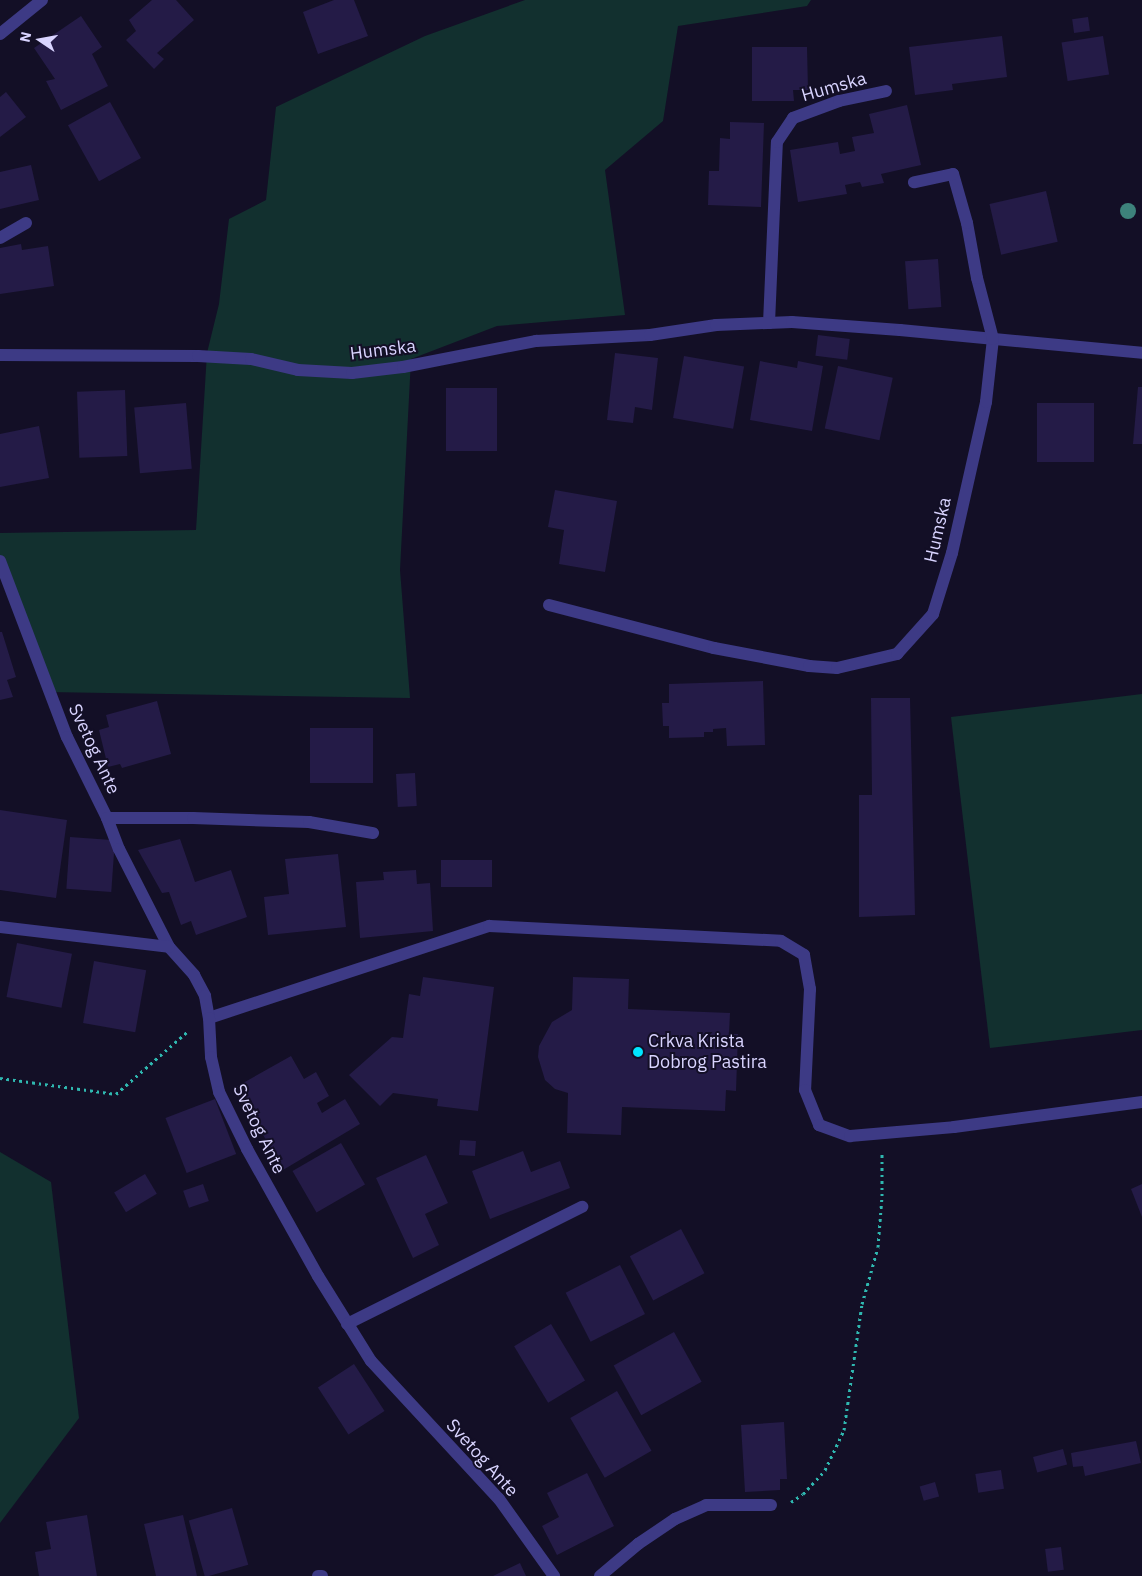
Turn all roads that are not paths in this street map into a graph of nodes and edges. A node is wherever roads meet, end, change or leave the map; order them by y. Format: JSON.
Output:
{"nodes":[{"id":1,"x":42,"y":0,"type":"edge"},
{"id":2,"x":0,"y":34,"type":"edge"},
{"id":3,"x":886,"y":91,"type":"dead end"},
{"id":4,"x":914,"y":182,"type":"dead end"},
{"id":5,"x":26,"y":223,"type":"dead end"},
{"id":6,"x":0,"y":238,"type":"edge"},
{"id":7,"x":769,"y":323,"type":"junction"},
{"id":8,"x":993,"y":340,"type":"junction"},
{"id":9,"x":1142,"y":353,"type":"edge"},
{"id":10,"x":0,"y":355,"type":"edge"},
{"id":11,"x":0,"y":560,"type":"edge"},
{"id":12,"x":549,"y":605,"type":"dead end"},
{"id":13,"x":107,"y":818,"type":"junction"},
{"id":14,"x":373,"y":833,"type":"dead end"},
{"id":15,"x":0,"y":927,"type":"edge"},
{"id":16,"x":169,"y":947,"type":"junction"},
{"id":17,"x":209,"y":1018,"type":"junction"},
{"id":18,"x":1142,"y":1102,"type":"edge"},
{"id":19,"x":582,"y":1207,"type":"dead end"},
{"id":20,"x":347,"y":1324,"type":"junction"},
{"id":21,"x":770,"y":1505,"type":"road end"},
{"id":22,"x":318,"y":1576,"type":"edge"},
{"id":23,"x":322,"y":1576,"type":"edge"},
{"id":24,"x":554,"y":1576,"type":"edge"},
{"id":25,"x":600,"y":1576,"type":"edge"}],
"edges":[{"from":1,"to":2,"type":"street"},
{"from":3,"to":7,"type":"street","name":"Humska"},
{"from":4,"to":8,"type":"street","name":"Humska"},
{"from":5,"to":6,"type":"street"},
{"from":7,"to":8,"type":"street","name":"Humska"},
{"from":7,"to":10,"type":"street","name":"Humska"},
{"from":8,"to":9,"type":"street","name":"Humska"},
{"from":8,"to":12,"type":"street","name":"Humska"},
{"from":11,"to":13,"type":"street","name":"Svetog Ante"},
{"from":13,"to":14,"type":"street"},
{"from":13,"to":16,"type":"street","name":"Svetog Ante"},
{"from":15,"to":16,"type":"street"},
{"from":16,"to":17,"type":"street","name":"Svetog Ante"},
{"from":17,"to":18,"type":"street"},
{"from":17,"to":20,"type":"street","name":"Svetog Ante"},
{"from":19,"to":20,"type":"street"},
{"from":20,"to":24,"type":"street","name":"Svetog Ante"},
{"from":21,"to":25,"type":"street"},
{"from":22,"to":23,"type":"street"}]}
